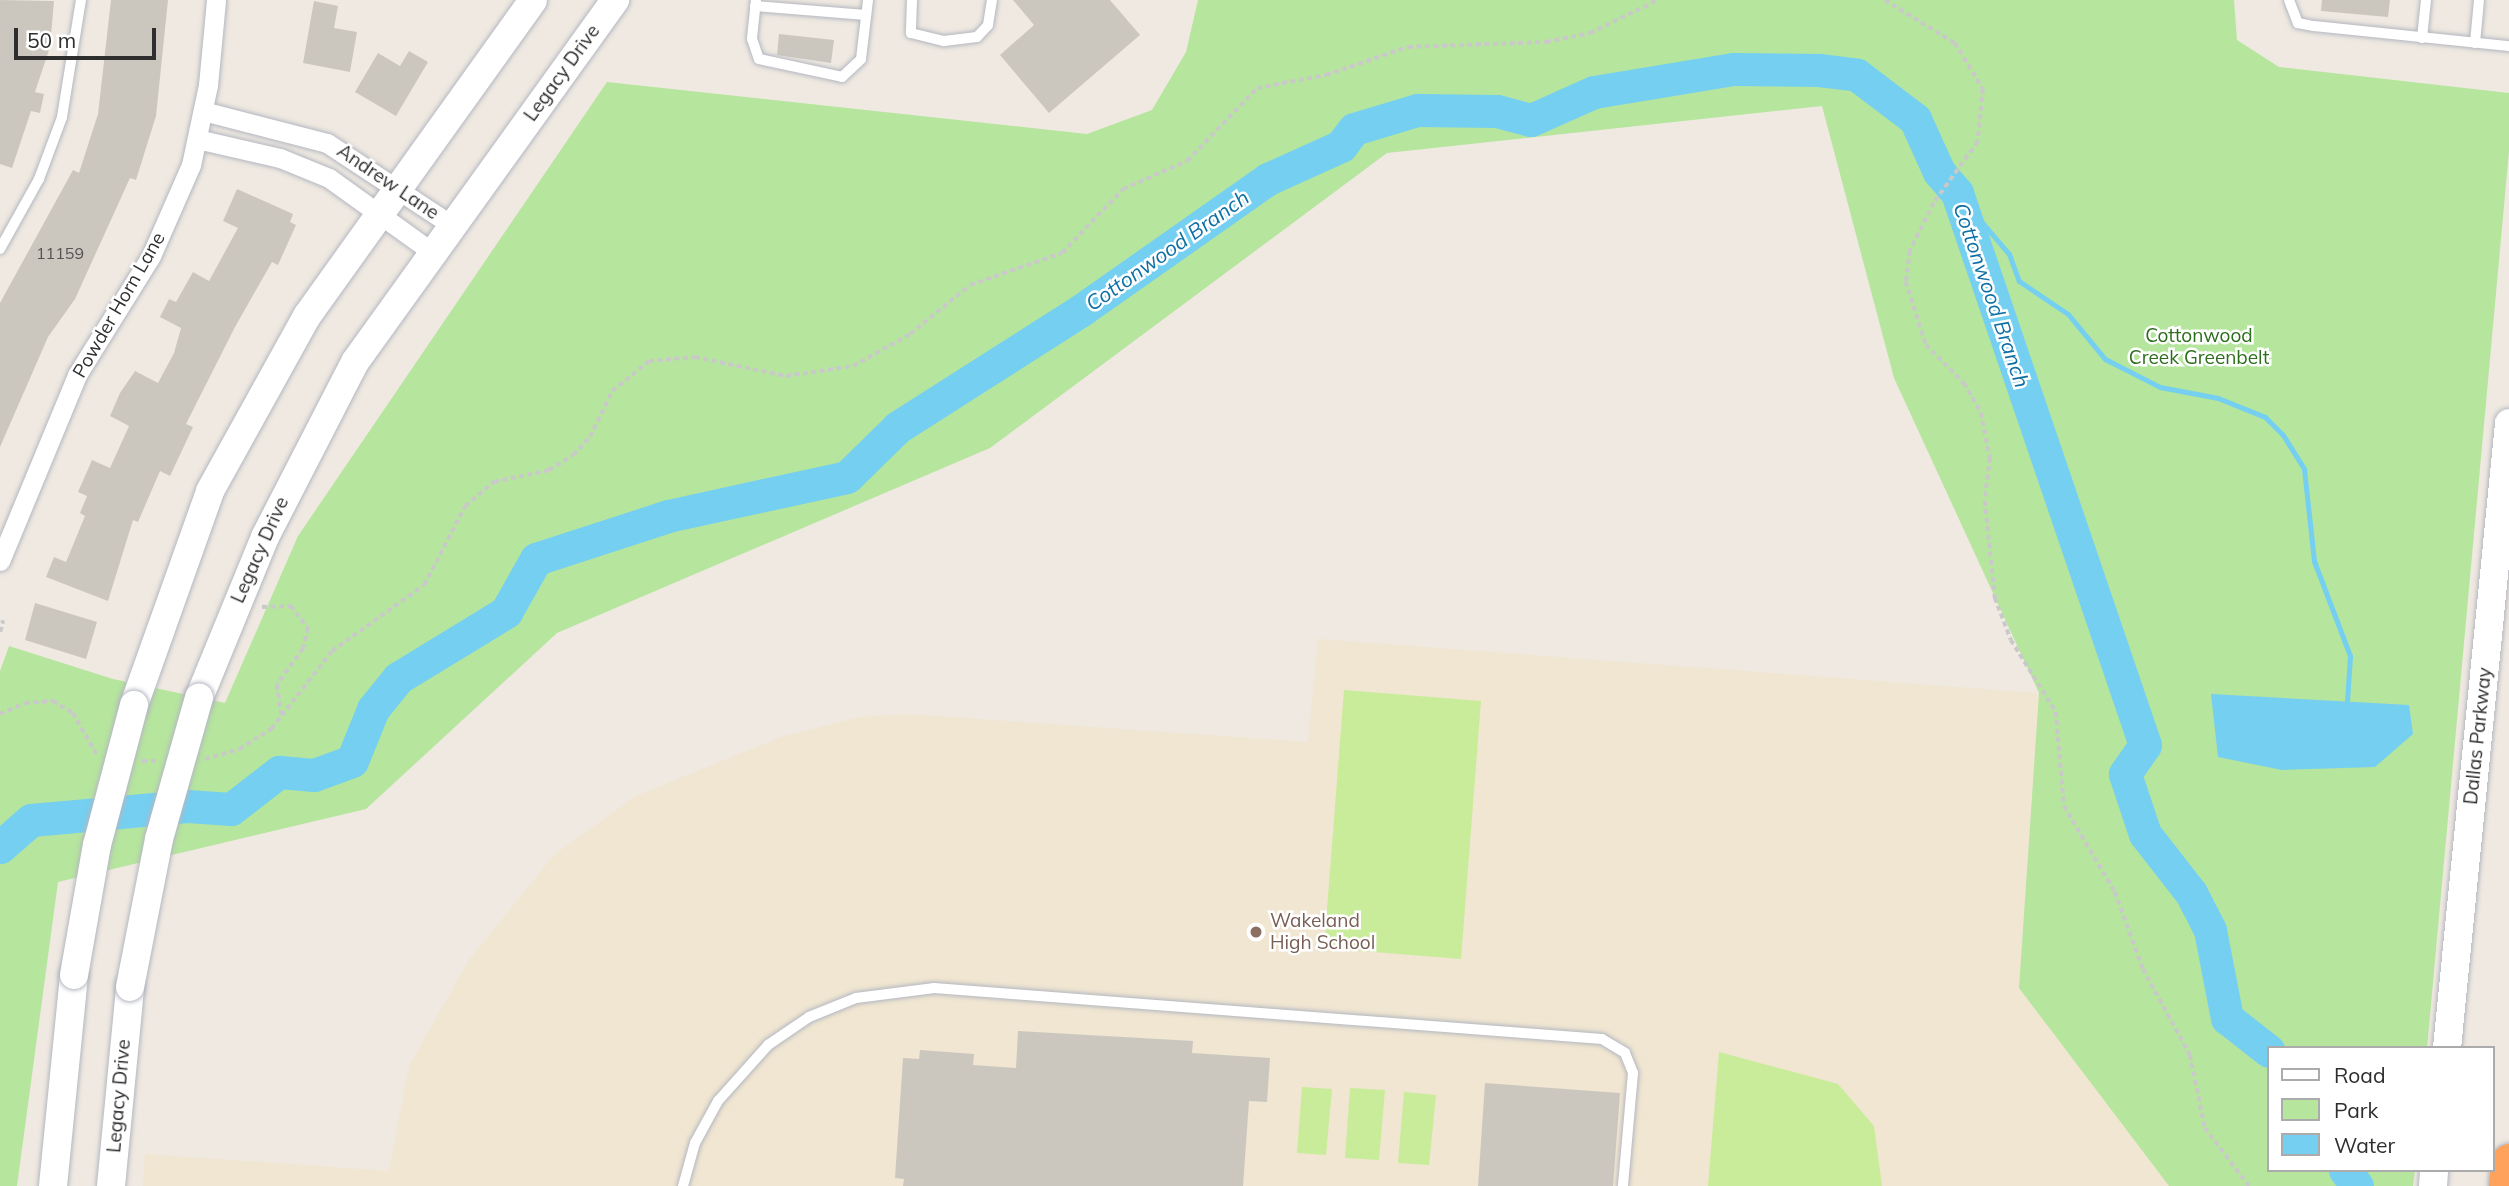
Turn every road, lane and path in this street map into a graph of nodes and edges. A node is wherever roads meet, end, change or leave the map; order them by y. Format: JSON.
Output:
{"nodes":[{"id":1,"x":81,"y":0,"type":"edge"},
{"id":2,"x":216,"y":0,"type":"edge"},
{"id":3,"x":533,"y":0,"type":"edge"},
{"id":4,"x":615,"y":0,"type":"edge"},
{"id":5,"x":868,"y":0,"type":"edge"},
{"id":6,"x":912,"y":0,"type":"edge"},
{"id":7,"x":992,"y":0,"type":"edge"},
{"id":8,"x":1658,"y":0,"type":"edge"},
{"id":9,"x":1885,"y":0,"type":"edge"},
{"id":10,"x":2289,"y":0,"type":"edge"},
{"id":11,"x":2426,"y":0,"type":"edge"},
{"id":12,"x":2479,"y":0,"type":"edge"},
{"id":13,"x":756,"y":3,"type":"edge"},
{"id":14,"x":866,"y":15,"type":"junction"},
{"id":15,"x":2422,"y":38,"type":"junction"},
{"id":16,"x":2475,"y":43,"type":"junction"},
{"id":17,"x":2509,"y":46,"type":"edge"},
{"id":18,"x":203,"y":111,"type":"junction"},
{"id":19,"x":197,"y":139,"type":"junction"},
{"id":20,"x":400,"y":188,"type":"junction"},
{"id":21,"x":382,"y":213,"type":"junction"},
{"id":22,"x":450,"y":224,"type":"junction"},
{"id":23,"x":0,"y":249,"type":"edge"},
{"id":24,"x":432,"y":251,"type":"junction"},
{"id":25,"x":2509,"y":424,"type":"edge"},
{"id":26,"x":0,"y":561,"type":"edge"},
{"id":27,"x":253,"y":612,"type":"dead end"},
{"id":28,"x":3,"y":620,"type":"dead end"},
{"id":29,"x":0,"y":632,"type":"edge"},
{"id":30,"x":0,"y":714,"type":"edge"},
{"id":31,"x":282,"y":716,"type":"junction"},
{"id":32,"x":106,"y":757,"type":"dead end"},
{"id":33,"x":133,"y":760,"type":"dead end"},
{"id":34,"x":197,"y":760,"type":"dead end"},
{"id":35,"x":168,"y":761,"type":"dead end"},
{"id":36,"x":2446,"y":1046,"type":"edge"},
{"id":37,"x":2509,"y":1162,"type":"edge"},
{"id":38,"x":53,"y":1186,"type":"edge"},
{"id":39,"x":111,"y":1186,"type":"edge"},
{"id":40,"x":683,"y":1186,"type":"edge"},
{"id":41,"x":1623,"y":1186,"type":"edge"},
{"id":42,"x":2249,"y":1186,"type":"edge"},
{"id":43,"x":2507,"y":1186,"type":"edge"}],
"edges":[{"from":1,"to":23,"type":"lane"},
{"from":2,"to":18,"type":"street","name":"Powder Horn Lane"},
{"from":3,"to":20,"type":"main road"},
{"from":4,"to":22,"type":"main road","name":"Legacy Drive"},
{"from":5,"to":14,"type":"lane"},
{"from":6,"to":7,"type":"lane"},
{"from":8,"to":31,"type":"path"},
{"from":9,"to":42,"type":"path"},
{"from":10,"to":15,"type":"lane"},
{"from":11,"to":15,"type":"lane"},
{"from":12,"to":16,"type":"lane"},
{"from":13,"to":14,"type":"lane"},
{"from":13,"to":14,"type":"lane"},
{"from":15,"to":16,"type":"lane"},
{"from":16,"to":17,"type":"lane"},
{"from":18,"to":19,"type":"street","name":"Powder Horn Lane"},
{"from":18,"to":20,"type":"street","name":"Andrew Lane"},
{"from":19,"to":21,"type":"street","name":"Andrew Lane"},
{"from":19,"to":26,"type":"street","name":"Powder Horn Lane"},
{"from":20,"to":21,"type":"main road"},
{"from":20,"to":22,"type":"street","name":"Andrew Lane"},
{"from":21,"to":24,"type":"street","name":"Andrew Lane"},
{"from":21,"to":38,"type":"main road","bridge":true},
{"from":22,"to":24,"type":"main road","name":"Legacy Drive"},
{"from":24,"to":39,"type":"main road","name":"Legacy Drive","bridge":true},
{"from":25,"to":36,"type":"main road","name":"Dallas Parkway"},
{"from":27,"to":31,"type":"path"},
{"from":28,"to":29,"type":"path"},
{"from":30,"to":32,"type":"path"},
{"from":31,"to":34,"type":"path"},
{"from":33,"to":35,"type":"path"},
{"from":37,"to":43,"type":"highway"},
{"from":40,"to":41,"type":"lane"}]}
